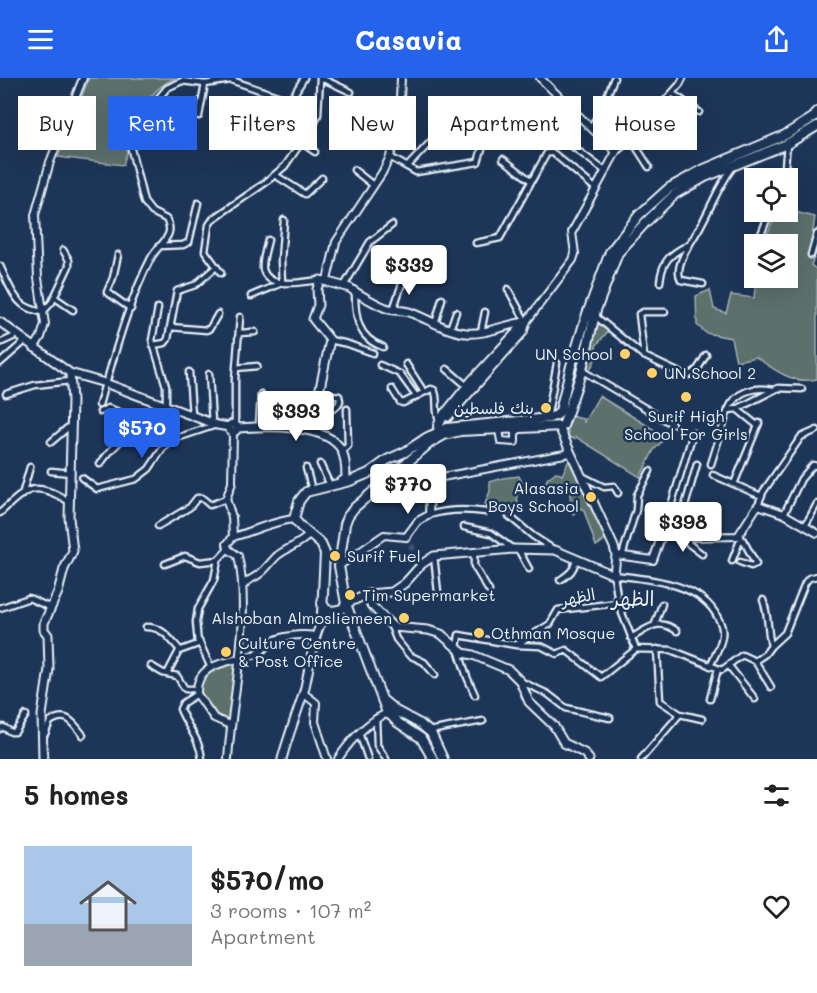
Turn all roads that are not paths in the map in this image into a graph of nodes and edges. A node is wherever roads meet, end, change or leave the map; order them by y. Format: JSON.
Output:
{"nodes":[{"id":1,"x":82,"y":78,"type":"edge"},
{"id":2,"x":304,"y":78,"type":"edge"},
{"id":3,"x":321,"y":78,"type":"edge"},
{"id":4,"x":401,"y":78,"type":"edge"},
{"id":5,"x":614,"y":78,"type":"edge"},
{"id":6,"x":683,"y":78,"type":"edge"},
{"id":7,"x":544,"y":79,"type":"edge"},
{"id":8,"x":205,"y":84,"type":"junction"},
{"id":9,"x":351,"y":92,"type":"dead end"},
{"id":10,"x":672,"y":93,"type":"junction"},
{"id":11,"x":275,"y":96,"type":"edge"},
{"id":12,"x":293,"y":96,"type":"edge"},
{"id":13,"x":669,"y":96,"type":"edge"},
{"id":14,"x":699,"y":112,"type":"dead end"},
{"id":15,"x":817,"y":112,"type":"edge"},
{"id":16,"x":199,"y":116,"type":"dead end"},
{"id":17,"x":317,"y":117,"type":"edge"},
{"id":18,"x":817,"y":126,"type":"edge"},
{"id":19,"x":591,"y":127,"type":"junction"},
{"id":20,"x":787,"y":144,"type":"junction"},
{"id":21,"x":428,"y":145,"type":"edge"},
{"id":22,"x":296,"y":150,"type":"edge"},
{"id":23,"x":312,"y":150,"type":"edge"},
{"id":24,"x":482,"y":150,"type":"edge"},
{"id":25,"x":577,"y":150,"type":"edge"},
{"id":26,"x":618,"y":150,"type":"edge"},
{"id":27,"x":638,"y":150,"type":"edge"},
{"id":28,"x":315,"y":152,"type":"dead end"},
{"id":29,"x":616,"y":152,"type":"junction"},
{"id":30,"x":390,"y":157,"type":"junction"},
{"id":31,"x":503,"y":159,"type":"dead end"},
{"id":32,"x":734,"y":165,"type":"junction"},
{"id":33,"x":407,"y":167,"type":"junction"},
{"id":34,"x":649,"y":167,"type":"dead end"},
{"id":35,"x":784,"y":168,"type":"edge"},
{"id":36,"x":354,"y":170,"type":"dead end"},
{"id":37,"x":605,"y":171,"type":"junction"},
{"id":38,"x":275,"y":175,"type":"junction"},
{"id":39,"x":322,"y":178,"type":"dead end"},
{"id":40,"x":530,"y":180,"type":"junction"},
{"id":41,"x":373,"y":185,"type":"junction"},
{"id":42,"x":595,"y":188,"type":"junction"},
{"id":43,"x":198,"y":203,"type":"dead end"},
{"id":44,"x":284,"y":220,"type":"dead end"},
{"id":45,"x":392,"y":225,"type":"dead end"},
{"id":46,"x":817,"y":234,"type":"edge"},
{"id":47,"x":268,"y":240,"type":"dead end"},
{"id":48,"x":476,"y":243,"type":"dead end"},
{"id":49,"x":688,"y":245,"type":"junction"},
{"id":50,"x":159,"y":246,"type":"junction"},
{"id":51,"x":63,"y":249,"type":"dead end"},
{"id":52,"x":118,"y":255,"type":"dead end"},
{"id":53,"x":811,"y":255,"type":"dead end"},
{"id":54,"x":0,"y":266,"type":"edge"},
{"id":55,"x":216,"y":267,"type":"junction"},
{"id":56,"x":221,"y":273,"type":"dead end"},
{"id":57,"x":405,"y":275,"type":"dead end"},
{"id":58,"x":324,"y":280,"type":"junction"},
{"id":59,"x":660,"y":282,"type":"dead end"},
{"id":60,"x":282,"y":283,"type":"junction"},
{"id":61,"x":703,"y":284,"type":"dead end"},
{"id":62,"x":344,"y":286,"type":"junction"},
{"id":63,"x":508,"y":288,"type":"dead end"},
{"id":64,"x":355,"y":293,"type":"junction"},
{"id":65,"x":251,"y":296,"type":"dead end"},
{"id":66,"x":54,"y":297,"type":"junction"},
{"id":67,"x":442,"y":299,"type":"dead end"},
{"id":68,"x":158,"y":308,"type":"dead end"},
{"id":69,"x":130,"y":309,"type":"junction"},
{"id":70,"x":73,"y":310,"type":"dead end"},
{"id":71,"x":393,"y":310,"type":"junction"},
{"id":72,"x":43,"y":312,"type":"junction"},
{"id":73,"x":456,"y":312,"type":"dead end"},
{"id":74,"x":485,"y":312,"type":"dead end"},
{"id":75,"x":664,"y":312,"type":"dead end"},
{"id":76,"x":218,"y":314,"type":"dead end"},
{"id":77,"x":594,"y":315,"type":"junction"},
{"id":78,"x":240,"y":317,"type":"dead end"},
{"id":79,"x":0,"y":322,"type":"edge"},
{"id":80,"x":526,"y":322,"type":"junction"},
{"id":81,"x":435,"y":324,"type":"junction"},
{"id":82,"x":170,"y":327,"type":"junction"},
{"id":83,"x":450,"y":329,"type":"junction"},
{"id":84,"x":255,"y":332,"type":"dead end"},
{"id":85,"x":481,"y":332,"type":"junction"},
{"id":86,"x":16,"y":333,"type":"junction"},
{"id":87,"x":239,"y":333,"type":"junction"},
{"id":88,"x":330,"y":340,"type":"junction"},
{"id":89,"x":25,"y":341,"type":"junction"},
{"id":90,"x":0,"y":343,"type":"edge"},
{"id":91,"x":153,"y":345,"type":"junction"},
{"id":92,"x":383,"y":347,"type":"dead end"},
{"id":93,"x":34,"y":348,"type":"junction"},
{"id":94,"x":373,"y":352,"type":"dead end"},
{"id":95,"x":706,"y":355,"type":"dead end"},
{"id":96,"x":644,"y":356,"type":"junction"},
{"id":97,"x":0,"y":363,"type":"edge"},
{"id":98,"x":557,"y":363,"type":"dead end"},
{"id":99,"x":406,"y":364,"type":"dead end"},
{"id":100,"x":380,"y":365,"type":"dead end"},
{"id":101,"x":257,"y":366,"type":"dead end"},
{"id":102,"x":236,"y":368,"type":"junction"},
{"id":103,"x":447,"y":369,"type":"dead end"},
{"id":104,"x":581,"y":370,"type":"junction"},
{"id":105,"x":189,"y":372,"type":"dead end"},
{"id":106,"x":209,"y":374,"type":"dead end"},
{"id":107,"x":70,"y":377,"type":"junction"},
{"id":108,"x":106,"y":384,"type":"junction"},
{"id":109,"x":467,"y":386,"type":"junction"},
{"id":110,"x":392,"y":389,"type":"dead end"},
{"id":111,"x":802,"y":389,"type":"dead end"},
{"id":112,"x":774,"y":391,"type":"junction"},
{"id":113,"x":424,"y":392,"type":"junction"},
{"id":114,"x":319,"y":393,"type":"junction"},
{"id":115,"x":6,"y":394,"type":"dead end"},
{"id":116,"x":261,"y":394,"type":"dead end"},
{"id":117,"x":416,"y":396,"type":"junction"},
{"id":118,"x":99,"y":405,"type":"dead end"},
{"id":119,"x":168,"y":406,"type":"junction"},
{"id":120,"x":347,"y":409,"type":"dead end"},
{"id":121,"x":737,"y":409,"type":"junction"},
{"id":122,"x":314,"y":411,"type":"junction"},
{"id":123,"x":728,"y":411,"type":"junction"},
{"id":124,"x":100,"y":412,"type":"dead end"},
{"id":125,"x":192,"y":415,"type":"junction"},
{"id":126,"x":548,"y":418,"type":"junction"},
{"id":127,"x":504,"y":421,"type":"junction"},
{"id":128,"x":72,"y":424,"type":"junction"},
{"id":129,"x":214,"y":424,"type":"junction"},
{"id":130,"x":672,"y":424,"type":"dead end"},
{"id":131,"x":444,"y":425,"type":"junction"},
{"id":132,"x":260,"y":426,"type":"junction"},
{"id":133,"x":525,"y":427,"type":"junction"},
{"id":134,"x":559,"y":427,"type":"junction"},
{"id":135,"x":234,"y":428,"type":"junction"},
{"id":136,"x":133,"y":430,"type":"junction"},
{"id":137,"x":499,"y":430,"type":"junction"},
{"id":138,"x":817,"y":430,"type":"edge"},
{"id":139,"x":311,"y":431,"type":"junction"},
{"id":140,"x":693,"y":433,"type":"dead end"},
{"id":141,"x":51,"y":442,"type":"dead end"},
{"id":142,"x":424,"y":442,"type":"junction"},
{"id":143,"x":342,"y":451,"type":"junction"},
{"id":144,"x":570,"y":453,"type":"junction"},
{"id":145,"x":100,"y":464,"type":"dead end"},
{"id":146,"x":320,"y":464,"type":"dead end"},
{"id":147,"x":697,"y":464,"type":"dead end"},
{"id":148,"x":711,"y":464,"type":"dead end"},
{"id":149,"x":817,"y":466,"type":"edge"},
{"id":150,"x":30,"y":467,"type":"dead end"},
{"id":151,"x":306,"y":468,"type":"dead end"},
{"id":152,"x":51,"y":471,"type":"dead end"},
{"id":153,"x":650,"y":471,"type":"dead end"},
{"id":154,"x":70,"y":473,"type":"junction"},
{"id":155,"x":346,"y":473,"type":"junction"},
{"id":156,"x":712,"y":475,"type":"dead end"},
{"id":157,"x":582,"y":476,"type":"junction"},
{"id":158,"x":82,"y":478,"type":"dead end"},
{"id":159,"x":355,"y":478,"type":"junction"},
{"id":160,"x":339,"y":483,"type":"junction"},
{"id":161,"x":734,"y":484,"type":"junction"},
{"id":162,"x":330,"y":485,"type":"junction"},
{"id":163,"x":312,"y":490,"type":"junction"},
{"id":164,"x":618,"y":493,"type":"dead end"},
{"id":165,"x":22,"y":495,"type":"junction"},
{"id":166,"x":761,"y":496,"type":"junction"},
{"id":167,"x":226,"y":500,"type":"junction"},
{"id":168,"x":70,"y":502,"type":"junction"},
{"id":169,"x":817,"y":504,"type":"edge"},
{"id":170,"x":758,"y":505,"type":"junction"},
{"id":171,"x":486,"y":512,"type":"dead end"},
{"id":172,"x":0,"y":513,"type":"edge"},
{"id":173,"x":784,"y":514,"type":"junction"},
{"id":174,"x":429,"y":515,"type":"junction"},
{"id":175,"x":509,"y":516,"type":"dead end"},
{"id":176,"x":294,"y":519,"type":"junction"},
{"id":177,"x":158,"y":526,"type":"dead end"},
{"id":178,"x":805,"y":526,"type":"junction"},
{"id":179,"x":464,"y":527,"type":"dead end"},
{"id":180,"x":663,"y":532,"type":"junction"},
{"id":181,"x":817,"y":533,"type":"edge"},
{"id":182,"x":310,"y":534,"type":"junction"},
{"id":183,"x":680,"y":534,"type":"junction"},
{"id":184,"x":233,"y":537,"type":"junction"},
{"id":185,"x":739,"y":537,"type":"junction"},
{"id":186,"x":228,"y":549,"type":"junction"},
{"id":187,"x":515,"y":549,"type":"junction"},
{"id":188,"x":555,"y":550,"type":"junction"},
{"id":189,"x":474,"y":552,"type":"junction"},
{"id":190,"x":702,"y":554,"type":"dead end"},
{"id":191,"x":434,"y":556,"type":"junction"},
{"id":192,"x":619,"y":556,"type":"junction"},
{"id":193,"x":576,"y":559,"type":"junction"},
{"id":194,"x":218,"y":560,"type":"junction"},
{"id":195,"x":732,"y":561,"type":"dead end"},
{"id":196,"x":740,"y":562,"type":"dead end"},
{"id":197,"x":165,"y":564,"type":"dead end"},
{"id":198,"x":339,"y":566,"type":"junction"},
{"id":199,"x":529,"y":569,"type":"dead end"},
{"id":200,"x":325,"y":571,"type":"junction"},
{"id":201,"x":614,"y":575,"type":"junction"},
{"id":202,"x":817,"y":576,"type":"edge"},
{"id":203,"x":560,"y":580,"type":"dead end"},
{"id":204,"x":242,"y":587,"type":"junction"},
{"id":205,"x":489,"y":591,"type":"dead end"},
{"id":206,"x":438,"y":592,"type":"dead end"},
{"id":207,"x":368,"y":594,"type":"junction"},
{"id":208,"x":763,"y":600,"type":"dead end"},
{"id":209,"x":322,"y":603,"type":"junction"},
{"id":210,"x":618,"y":603,"type":"junction"},
{"id":211,"x":662,"y":604,"type":"dead end"},
{"id":212,"x":348,"y":607,"type":"junction"},
{"id":213,"x":0,"y":608,"type":"edge"},
{"id":214,"x":51,"y":608,"type":"junction"},
{"id":215,"x":322,"y":619,"type":"junction"},
{"id":216,"x":655,"y":624,"type":"junction"},
{"id":217,"x":391,"y":626,"type":"junction"},
{"id":218,"x":146,"y":627,"type":"dead end"},
{"id":219,"x":677,"y":631,"type":"dead end"},
{"id":220,"x":315,"y":636,"type":"junction"},
{"id":221,"x":631,"y":638,"type":"junction"},
{"id":222,"x":199,"y":641,"type":"junction"},
{"id":223,"x":516,"y":645,"type":"junction"},
{"id":224,"x":771,"y":646,"type":"junction"},
{"id":225,"x":458,"y":648,"type":"junction"},
{"id":226,"x":636,"y":649,"type":"junction"},
{"id":227,"x":657,"y":649,"type":"junction"},
{"id":228,"x":180,"y":650,"type":"junction"},
{"id":229,"x":239,"y":659,"type":"junction"},
{"id":230,"x":755,"y":661,"type":"junction"},
{"id":231,"x":152,"y":666,"type":"dead end"},
{"id":232,"x":710,"y":666,"type":"junction"},
{"id":233,"x":729,"y":666,"type":"junction"},
{"id":234,"x":211,"y":668,"type":"junction"},
{"id":235,"x":718,"y":669,"type":"junction"},
{"id":236,"x":167,"y":674,"type":"junction"},
{"id":237,"x":435,"y":675,"type":"dead end"},
{"id":238,"x":520,"y":681,"type":"junction"},
{"id":239,"x":771,"y":687,"type":"dead end"},
{"id":240,"x":197,"y":692,"type":"junction"},
{"id":241,"x":303,"y":693,"type":"junction"},
{"id":242,"x":475,"y":694,"type":"dead end"},
{"id":243,"x":710,"y":699,"type":"dead end"},
{"id":244,"x":755,"y":699,"type":"dead end"},
{"id":245,"x":382,"y":700,"type":"junction"},
{"id":246,"x":680,"y":714,"type":"junction"},
{"id":247,"x":26,"y":715,"type":"dead end"},
{"id":248,"x":391,"y":716,"type":"junction"},
{"id":249,"x":376,"y":718,"type":"junction"},
{"id":250,"x":610,"y":718,"type":"dead end"},
{"id":251,"x":702,"y":719,"type":"dead end"},
{"id":252,"x":483,"y":721,"type":"dead end"},
{"id":253,"x":230,"y":725,"type":"junction"},
{"id":254,"x":0,"y":729,"type":"edge"},
{"id":255,"x":429,"y":731,"type":"junction"},
{"id":256,"x":359,"y":733,"type":"junction"},
{"id":257,"x":83,"y":735,"type":"dead end"},
{"id":258,"x":42,"y":748,"type":"junction"},
{"id":259,"x":43,"y":759,"type":"edge"},
{"id":260,"x":202,"y":759,"type":"edge"},
{"id":261,"x":228,"y":759,"type":"edge"},
{"id":262,"x":282,"y":759,"type":"edge"},
{"id":263,"x":327,"y":759,"type":"edge"},
{"id":264,"x":338,"y":759,"type":"edge"},
{"id":265,"x":368,"y":759,"type":"edge"},
{"id":266,"x":387,"y":759,"type":"edge"},
{"id":267,"x":433,"y":759,"type":"edge"},
{"id":268,"x":443,"y":759,"type":"edge"},
{"id":269,"x":589,"y":759,"type":"edge"},
{"id":270,"x":640,"y":759,"type":"edge"}],
"edges":[{"from":1,"to":72,"type":"street"},
{"from":2,"to":12,"type":"street"},
{"from":3,"to":9,"type":"street"},
{"from":3,"to":17,"type":"street"},
{"from":4,"to":30,"type":"street"},
{"from":5,"to":19,"type":"street"},
{"from":6,"to":10,"type":"street"},
{"from":7,"to":19,"type":"street"},
{"from":8,"to":11,"type":"street"},
{"from":8,"to":16,"type":"street"},
{"from":8,"to":50,"type":"street"},
{"from":10,"to":13,"type":"street"},
{"from":10,"to":14,"type":"street"},
{"from":15,"to":126,"type":"main road"},
{"from":18,"to":20,"type":"main road"},
{"from":19,"to":29,"type":"street"},
{"from":20,"to":32,"type":"main road"},
{"from":20,"to":35,"type":"street"},
{"from":21,"to":33,"type":"street"},
{"from":22,"to":38,"type":"street"},
{"from":23,"to":28,"type":"street"},
{"from":24,"to":33,"type":"street"},
{"from":25,"to":37,"type":"street"},
{"from":26,"to":29,"type":"street"},
{"from":27,"to":34,"type":"street"},
{"from":29,"to":37,"type":"street"},
{"from":30,"to":33,"type":"street"},
{"from":30,"to":41,"type":"street"},
{"from":31,"to":40,"type":"street"},
{"from":32,"to":49,"type":"street"},
{"from":32,"to":77,"type":"main road"},
{"from":36,"to":41,"type":"street"},
{"from":37,"to":42,"type":"street"},
{"from":38,"to":39,"type":"street"},
{"from":38,"to":55,"type":"street"},
{"from":40,"to":42,"type":"street"},
{"from":40,"to":48,"type":"street"},
{"from":41,"to":58,"type":"street"},
{"from":42,"to":80,"type":"street"},
{"from":43,"to":50,"type":"street"},
{"from":44,"to":60,"type":"street"},
{"from":45,"to":62,"type":"street"},
{"from":46,"to":53,"type":"street"},
{"from":47,"to":60,"type":"street"},
{"from":49,"to":59,"type":"street"},
{"from":49,"to":61,"type":"street"},
{"from":50,"to":69,"type":"street"},
{"from":51,"to":66,"type":"street"},
{"from":52,"to":69,"type":"street"},
{"from":54,"to":72,"type":"street"},
{"from":55,"to":56,"type":"street"},
{"from":55,"to":82,"type":"street"},
{"from":57,"to":71,"type":"street"},
{"from":58,"to":60,"type":"street"},
{"from":58,"to":62,"type":"main road"},
{"from":58,"to":88,"type":"main road"},
{"from":60,"to":65,"type":"street"},
{"from":62,"to":64,"type":"main road"},
{"from":63,"to":80,"type":"street"},
{"from":64,"to":71,"type":"main road"},
{"from":64,"to":92,"type":"street"},
{"from":66,"to":70,"type":"street"},
{"from":66,"to":72,"type":"street"},
{"from":67,"to":81,"type":"street"},
{"from":68,"to":91,"type":"street"},
{"from":69,"to":108,"type":"street"},
{"from":71,"to":81,"type":"main road"},
{"from":72,"to":93,"type":"street"},
{"from":73,"to":83,"type":"street"},
{"from":74,"to":85,"type":"street"},
{"from":75,"to":96,"type":"street"},
{"from":76,"to":82,"type":"street"},
{"from":77,"to":96,"type":"street"},
{"from":77,"to":104,"type":"main road"},
{"from":78,"to":87,"type":"street"},
{"from":79,"to":86,"type":"main road"},
{"from":80,"to":85,"type":"main road"},
{"from":80,"to":109,"type":"main road"},
{"from":80,"to":131,"type":"main road"},
{"from":81,"to":83,"type":"main road"},
{"from":82,"to":91,"type":"street"},
{"from":83,"to":85,"type":"main road"},
{"from":84,"to":87,"type":"street"},
{"from":86,"to":89,"type":"main road"},
{"from":86,"to":90,"type":"street"},
{"from":87,"to":102,"type":"street"},
{"from":88,"to":94,"type":"street"},
{"from":88,"to":114,"type":"main road"},
{"from":89,"to":93,"type":"main road"},
{"from":89,"to":97,"type":"street"},
{"from":91,"to":119,"type":"street"},
{"from":93,"to":107,"type":"main road"},
{"from":95,"to":96,"type":"street"},
{"from":98,"to":126,"type":"street"},
{"from":99,"to":113,"type":"street"},
{"from":100,"to":117,"type":"street"},
{"from":101,"to":102,"type":"street"},
{"from":102,"to":135,"type":"street"},
{"from":103,"to":109,"type":"street"},
{"from":104,"to":130,"type":"street"},
{"from":104,"to":134,"type":"main road"},
{"from":105,"to":125,"type":"street"},
{"from":106,"to":129,"type":"street"},
{"from":107,"to":108,"type":"main road"},
{"from":107,"to":115,"type":"street"},
{"from":107,"to":128,"type":"main road"},
{"from":108,"to":118,"type":"street"},
{"from":108,"to":119,"type":"main road"},
{"from":109,"to":131,"type":"main road"},
{"from":110,"to":117,"type":"street"},
{"from":111,"to":112,"type":"street"},
{"from":112,"to":121,"type":"street"},
{"from":112,"to":123,"type":"street"},
{"from":113,"to":117,"type":"street"},
{"from":113,"to":131,"type":"street"},
{"from":114,"to":122,"type":"main road"},
{"from":114,"to":122,"type":"street"},
{"from":116,"to":132,"type":"street"},
{"from":119,"to":125,"type":"main road"},
{"from":119,"to":136,"type":"street"},
{"from":120,"to":143,"type":"street"},
{"from":121,"to":123,"type":"street"},
{"from":121,"to":161,"type":"street"},
{"from":122,"to":139,"type":"main road"},
{"from":123,"to":148,"type":"street"},
{"from":124,"to":136,"type":"street"},
{"from":125,"to":129,"type":"main road"},
{"from":126,"to":127,"type":"main road"},
{"from":126,"to":134,"type":"main road"},
{"from":127,"to":131,"type":"main road"},
{"from":127,"to":137,"type":"main road"},
{"from":128,"to":141,"type":"street"},
{"from":128,"to":154,"type":"main road"},
{"from":129,"to":135,"type":"main road"},
{"from":129,"to":158,"type":"street"},
{"from":131,"to":137,"type":"main road"},
{"from":131,"to":142,"type":"main road"},
{"from":132,"to":135,"type":"main road"},
{"from":132,"to":139,"type":"main road"},
{"from":133,"to":134,"type":"main road"},
{"from":133,"to":137,"type":"main road"},
{"from":133,"to":137,"type":"street"},
{"from":134,"to":144,"type":"main road"},
{"from":135,"to":167,"type":"street"},
{"from":136,"to":145,"type":"street"},
{"from":138,"to":166,"type":"street"},
{"from":139,"to":143,"type":"main road"},
{"from":140,"to":180,"type":"street"},
{"from":142,"to":159,"type":"main road"},
{"from":142,"to":198,"type":"main road"},
{"from":143,"to":155,"type":"main road"},
{"from":144,"to":157,"type":"main road"},
{"from":144,"to":174,"type":"street"},
{"from":146,"to":162,"type":"street"},
{"from":147,"to":183,"type":"street"},
{"from":149,"to":173,"type":"street"},
{"from":150,"to":165,"type":"street"},
{"from":151,"to":163,"type":"street"},
{"from":152,"to":154,"type":"street"},
{"from":153,"to":192,"type":"street"},
{"from":154,"to":168,"type":"main road"},
{"from":155,"to":159,"type":"main road"},
{"from":155,"to":160,"type":"main road"},
{"from":156,"to":161,"type":"street"},
{"from":157,"to":164,"type":"street"},
{"from":157,"to":192,"type":"main road"},
{"from":159,"to":160,"type":"main road"},
{"from":160,"to":162,"type":"main road"},
{"from":161,"to":166,"type":"street"},
{"from":162,"to":163,"type":"main road"},
{"from":163,"to":176,"type":"main road"},
{"from":165,"to":168,"type":"street"},
{"from":165,"to":172,"type":"street"},
{"from":166,"to":170,"type":"street"},
{"from":167,"to":177,"type":"street"},
{"from":167,"to":184,"type":"street"},
{"from":168,"to":214,"type":"main road"},
{"from":169,"to":178,"type":"street"},
{"from":170,"to":173,"type":"street"},
{"from":170,"to":185,"type":"street"},
{"from":171,"to":174,"type":"street"},
{"from":173,"to":178,"type":"street"},
{"from":174,"to":198,"type":"street"},
{"from":175,"to":188,"type":"street"},
{"from":176,"to":182,"type":"main road"},
{"from":176,"to":184,"type":"street"},
{"from":178,"to":181,"type":"street"},
{"from":179,"to":187,"type":"street"},
{"from":180,"to":183,"type":"street"},
{"from":180,"to":192,"type":"street"},
{"from":182,"to":200,"type":"main road"},
{"from":182,"to":204,"type":"street"},
{"from":183,"to":185,"type":"street"},
{"from":183,"to":190,"type":"street"},
{"from":184,"to":186,"type":"street"},
{"from":185,"to":195,"type":"street"},
{"from":185,"to":196,"type":"street"},
{"from":186,"to":194,"type":"street"},
{"from":186,"to":204,"type":"street"},
{"from":187,"to":188,"type":"main road"},
{"from":187,"to":189,"type":"main road"},
{"from":187,"to":199,"type":"street"},
{"from":188,"to":193,"type":"main road"},
{"from":189,"to":191,"type":"main road"},
{"from":189,"to":205,"type":"street"},
{"from":191,"to":206,"type":"street"},
{"from":191,"to":207,"type":"main road"},
{"from":192,"to":201,"type":"main road"},
{"from":193,"to":201,"type":"main road"},
{"from":193,"to":203,"type":"street"},
{"from":194,"to":197,"type":"street"},
{"from":194,"to":222,"type":"street"},
{"from":198,"to":200,"type":"main road"},
{"from":198,"to":212,"type":"main road"},
{"from":200,"to":209,"type":"main road"},
{"from":201,"to":210,"type":"street","name":"الظهر"},
{"from":201,"to":232,"type":"street","name":"الظهر"},
{"from":202,"to":224,"type":"street"},
{"from":204,"to":229,"type":"street"},
{"from":207,"to":212,"type":"main road"},
{"from":207,"to":217,"type":"main road"},
{"from":208,"to":224,"type":"street"},
{"from":209,"to":212,"type":"main road"},
{"from":209,"to":215,"type":"main road"},
{"from":210,"to":221,"type":"street","name":"الظهر"},
{"from":210,"to":223,"type":"street","name":"الظهر"},
{"from":211,"to":216,"type":"street"},
{"from":212,"to":215,"type":"main road"},
{"from":212,"to":245,"type":"main road"},
{"from":213,"to":214,"type":"street"},
{"from":214,"to":258,"type":"main road"},
{"from":215,"to":220,"type":"main road"},
{"from":216,"to":219,"type":"street"},
{"from":216,"to":221,"type":"street"},
{"from":217,"to":225,"type":"main road"},
{"from":217,"to":237,"type":"street"},
{"from":218,"to":228,"type":"street"},
{"from":220,"to":229,"type":"street"},
{"from":220,"to":241,"type":"main road"},
{"from":221,"to":226,"type":"street","name":"الظهر"},
{"from":222,"to":228,"type":"street"},
{"from":222,"to":234,"type":"street"},
{"from":223,"to":225,"type":"street"},
{"from":223,"to":226,"type":"street"},
{"from":224,"to":230,"type":"street"},
{"from":225,"to":238,"type":"main road"},
{"from":225,"to":242,"type":"street"},
{"from":226,"to":227,"type":"street"},
{"from":227,"to":232,"type":"street"},
{"from":227,"to":246,"type":"street"},
{"from":228,"to":236,"type":"street"},
{"from":229,"to":234,"type":"street"},
{"from":229,"to":253,"type":"street"},
{"from":230,"to":233,"type":"street"},
{"from":230,"to":239,"type":"street"},
{"from":231,"to":236,"type":"street"},
{"from":232,"to":235,"type":"street"},
{"from":233,"to":235,"type":"street"},
{"from":233,"to":244,"type":"street"},
{"from":234,"to":240,"type":"street"},
{"from":235,"to":243,"type":"street"},
{"from":236,"to":240,"type":"street"},
{"from":238,"to":250,"type":"street"},
{"from":238,"to":269,"type":"main road"},
{"from":240,"to":253,"type":"street"},
{"from":240,"to":260,"type":"street"},
{"from":241,"to":262,"type":"main road"},
{"from":241,"to":263,"type":"street"},
{"from":245,"to":248,"type":"main road"},
{"from":245,"to":255,"type":"main road"},
{"from":246,"to":251,"type":"street"},
{"from":246,"to":270,"type":"street"},
{"from":247,"to":254,"type":"street"},
{"from":248,"to":249,"type":"street"},
{"from":248,"to":267,"type":"main road"},
{"from":249,"to":256,"type":"street"},
{"from":249,"to":266,"type":"street"},
{"from":252,"to":255,"type":"street"},
{"from":253,"to":261,"type":"street"},
{"from":255,"to":268,"type":"main road"},
{"from":256,"to":264,"type":"street"},
{"from":256,"to":265,"type":"street"},
{"from":257,"to":258,"type":"street"},
{"from":258,"to":259,"type":"main road"}]}
